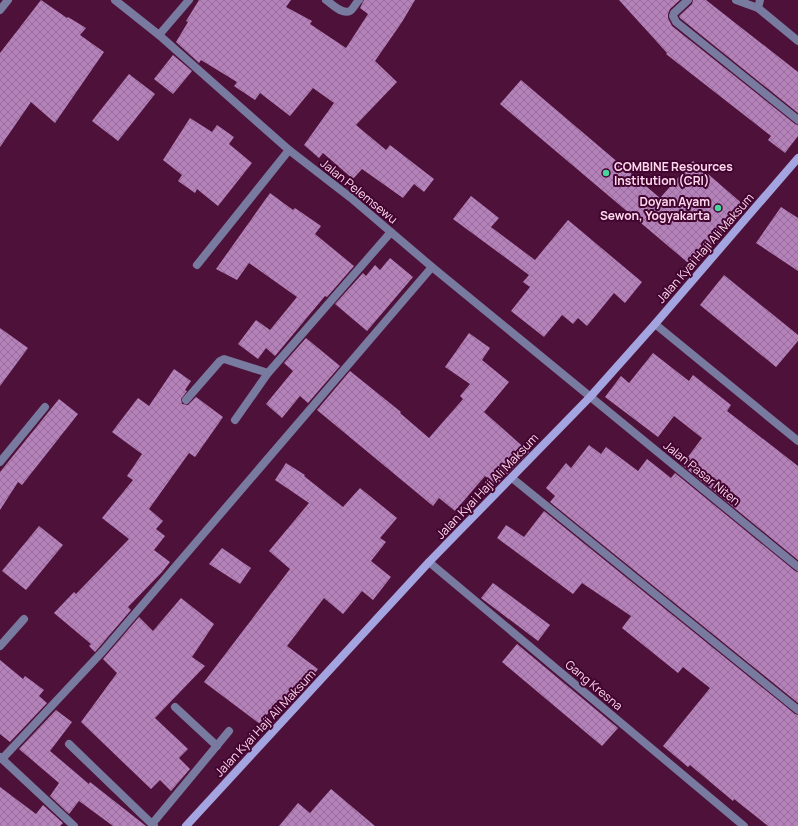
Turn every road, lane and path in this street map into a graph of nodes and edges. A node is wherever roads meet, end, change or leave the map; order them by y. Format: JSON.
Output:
{"nodes":[{"id":1,"x":8,"y":0,"type":"edge"},
{"id":2,"x":115,"y":0,"type":"edge"},
{"id":3,"x":189,"y":0,"type":"edge"},
{"id":4,"x":326,"y":0,"type":"edge"},
{"id":5,"x":359,"y":0,"type":"edge"},
{"id":6,"x":688,"y":0,"type":"edge"},
{"id":7,"x":736,"y":0,"type":"edge"},
{"id":8,"x":759,"y":4,"type":"edge"},
{"id":9,"x":0,"y":10,"type":"edge"},
{"id":10,"x":159,"y":35,"type":"junction"},
{"id":11,"x":798,"y":41,"type":"edge"},
{"id":12,"x":798,"y":120,"type":"edge"},
{"id":13,"x":289,"y":150,"type":"junction"},
{"id":14,"x":798,"y":158,"type":"edge"},
{"id":15,"x":391,"y":232,"type":"junction"},
{"id":16,"x":198,"y":265,"type":"dead end"},
{"id":17,"x":432,"y":267,"type":"junction"},
{"id":18,"x":655,"y":324,"type":"junction"},
{"id":19,"x":268,"y":373,"type":"junction"},
{"id":20,"x":590,"y":397,"type":"junction"},
{"id":21,"x":186,"y":400,"type":"dead end"},
{"id":22,"x":45,"y":407,"type":"dead end"},
{"id":23,"x":235,"y":420,"type":"dead end"},
{"id":24,"x":798,"y":441,"type":"edge"},
{"id":25,"x":0,"y":462,"type":"edge"},
{"id":26,"x":512,"y":478,"type":"junction"},
{"id":27,"x":429,"y":562,"type":"junction"},
{"id":28,"x":798,"y":568,"type":"edge"},
{"id":29,"x":24,"y":619,"type":"dead end"},
{"id":30,"x":0,"y":646,"type":"edge"},
{"id":31,"x":175,"y":707,"type":"dead end"},
{"id":32,"x":798,"y":710,"type":"edge"},
{"id":33,"x":229,"y":731,"type":"dead end"},
{"id":34,"x":69,"y":744,"type":"dead end"},
{"id":35,"x":217,"y":746,"type":"junction"},
{"id":36,"x":1,"y":758,"type":"edge"},
{"id":37,"x":153,"y":825,"type":"edge"},
{"id":38,"x":74,"y":826,"type":"edge"},
{"id":39,"x":186,"y":826,"type":"edge"},
{"id":40,"x":744,"y":826,"type":"edge"}],
"edges":[{"from":1,"to":9,"type":"street"},
{"from":2,"to":10,"type":"street","name":"Jalan Pelemsewu"},
{"from":3,"to":10,"type":"street"},
{"from":4,"to":5,"type":"street"},
{"from":6,"to":12,"type":"street"},
{"from":7,"to":8,"type":"street"},
{"from":8,"to":11,"type":"street"},
{"from":10,"to":13,"type":"street","name":"Jalan Pelemsewu"},
{"from":13,"to":15,"type":"street","name":"Jalan Pelemsewu"},
{"from":13,"to":16,"type":"street"},
{"from":14,"to":18,"type":"street","name":"Jalan Kyai Haji Ali Maksum"},
{"from":15,"to":17,"type":"street","name":"Jalan Pelemsewu"},
{"from":15,"to":19,"type":"street"},
{"from":17,"to":20,"type":"street","name":"Jalan Pelemsewu"},
{"from":17,"to":36,"type":"street"},
{"from":18,"to":20,"type":"street","name":"Jalan Kyai Haji Ali Maksum"},
{"from":18,"to":24,"type":"street"},
{"from":19,"to":21,"type":"street"},
{"from":19,"to":23,"type":"street"},
{"from":20,"to":26,"type":"street","name":"Jalan Kyai Haji Ali Maksum"},
{"from":20,"to":28,"type":"street","name":"Jalan Pasar Niten"},
{"from":22,"to":25,"type":"street"},
{"from":26,"to":27,"type":"street","name":"Jalan Kyai Haji Ali Maksum"},
{"from":26,"to":32,"type":"street"},
{"from":27,"to":39,"type":"street","name":"Jalan Kyai Haji Ali Maksum"},
{"from":27,"to":40,"type":"street","name":"Gang Kresna"},
{"from":29,"to":30,"type":"street"},
{"from":31,"to":35,"type":"street"},
{"from":33,"to":35,"type":"street"},
{"from":34,"to":37,"type":"street"},
{"from":35,"to":37,"type":"street"},
{"from":36,"to":38,"type":"street"}]}
